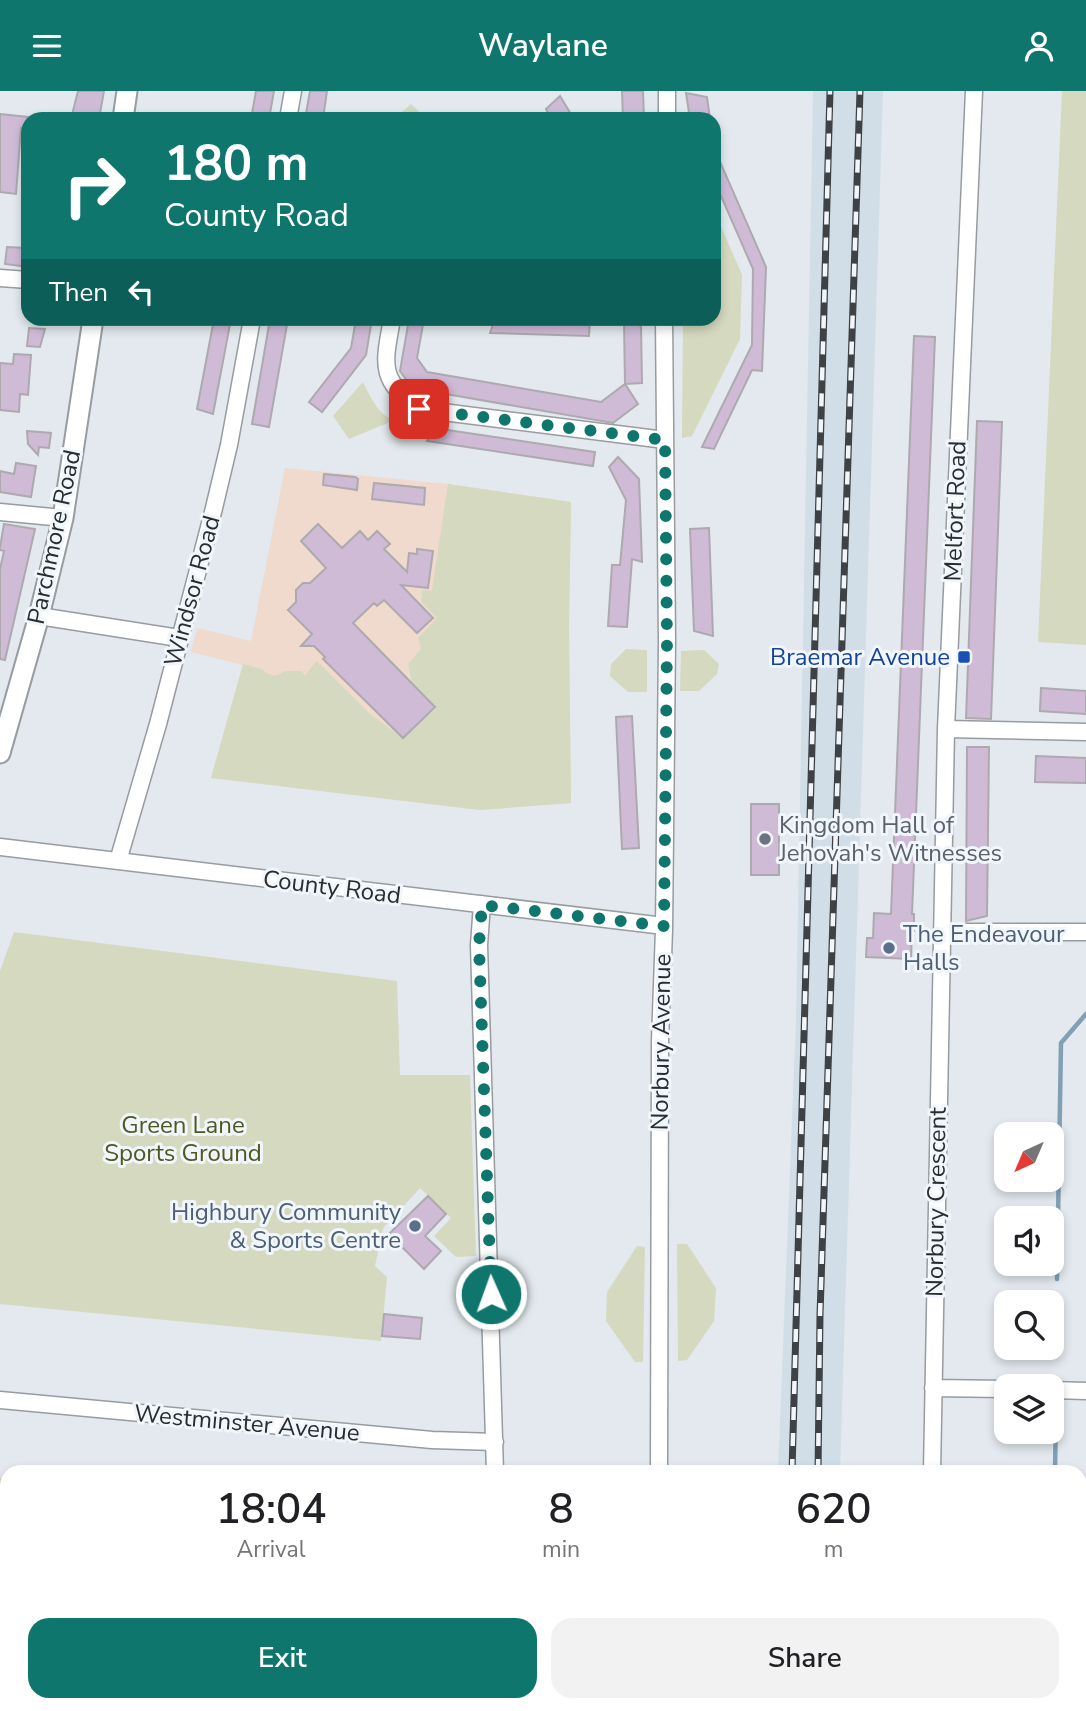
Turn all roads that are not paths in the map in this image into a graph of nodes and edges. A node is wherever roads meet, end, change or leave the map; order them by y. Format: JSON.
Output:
{"nodes":[{"id":1,"x":127,"y":91,"type":"edge"},
{"id":2,"x":293,"y":91,"type":"edge"},
{"id":3,"x":667,"y":91,"type":"edge"},
{"id":4,"x":974,"y":91,"type":"edge"},
{"id":5,"x":123,"y":112,"type":"edge"},
{"id":6,"x":289,"y":112,"type":"edge"},
{"id":7,"x":667,"y":112,"type":"edge"},
{"id":8,"x":0,"y":278,"type":"edge"},
{"id":9,"x":21,"y":280,"type":"edge"},
{"id":10,"x":92,"y":326,"type":"edge"},
{"id":11,"x":251,"y":326,"type":"edge"},
{"id":12,"x":391,"y":326,"type":"edge"},
{"id":13,"x":664,"y":326,"type":"edge"},
{"id":14,"x":665,"y":440,"type":"junction"},
{"id":15,"x":0,"y":512,"type":"edge"},
{"id":16,"x":62,"y":518,"type":"junction"},
{"id":17,"x":39,"y":616,"type":"junction"},
{"id":18,"x":179,"y":638,"type":"junction"},
{"id":19,"x":946,"y":729,"type":"junction"},
{"id":20,"x":1086,"y":732,"type":"edge"},
{"id":21,"x":0,"y":753,"type":"edge"},
{"id":22,"x":0,"y":847,"type":"edge"},
{"id":23,"x":118,"y":860,"type":"junction"},
{"id":24,"x":482,"y":905,"type":"junction"},
{"id":25,"x":664,"y":926,"type":"junction"},
{"id":26,"x":942,"y":932,"type":"junction"},
{"id":27,"x":1086,"y":932,"type":"edge"},
{"id":28,"x":933,"y":1388,"type":"junction"},
{"id":29,"x":994,"y":1389,"type":"edge"},
{"id":30,"x":1064,"y":1390,"type":"edge"},
{"id":31,"x":1086,"y":1391,"type":"edge"},
{"id":32,"x":0,"y":1400,"type":"edge"},
{"id":33,"x":495,"y":1442,"type":"junction"},
{"id":34,"x":495,"y":1465,"type":"edge"},
{"id":35,"x":659,"y":1465,"type":"edge"},
{"id":36,"x":932,"y":1465,"type":"edge"}],
"edges":[{"from":1,"to":5,"type":"main road"},
{"from":2,"to":6,"type":"street"},
{"from":3,"to":7,"type":"street"},
{"from":4,"to":19,"type":"street","name":"Melfort Road"},
{"from":8,"to":9,"type":"street"},
{"from":10,"to":16,"type":"main road","name":"Parchmore Road"},
{"from":11,"to":18,"type":"street","name":"Windsor Road"},
{"from":12,"to":14,"type":"street"},
{"from":13,"to":14,"type":"street","name":"Norbury Avenue"},
{"from":14,"to":25,"type":"street","name":"Norbury Avenue"},
{"from":15,"to":16,"type":"street"},
{"from":16,"to":17,"type":"main road","name":"Parchmore Road"},
{"from":17,"to":18,"type":"street"},
{"from":17,"to":21,"type":"main road","name":"Parchmore Road"},
{"from":18,"to":23,"type":"street","name":"Windsor Road"},
{"from":19,"to":20,"type":"street"},
{"from":19,"to":26,"type":"street","name":"Melfort Road"},
{"from":22,"to":23,"type":"street","name":"County Road"},
{"from":23,"to":24,"type":"street","name":"County Road"},
{"from":24,"to":25,"type":"street","name":"County Road"},
{"from":24,"to":33,"type":"street"},
{"from":25,"to":35,"type":"street","name":"Norbury Avenue"},
{"from":26,"to":27,"type":"street"},
{"from":26,"to":28,"type":"street","name":"Norbury Crescent"},
{"from":28,"to":29,"type":"street"},
{"from":28,"to":36,"type":"street","name":"Norbury Crescent"},
{"from":30,"to":31,"type":"street"},
{"from":32,"to":33,"type":"street","name":"Westminster Avenue"},
{"from":33,"to":34,"type":"street"}]}
